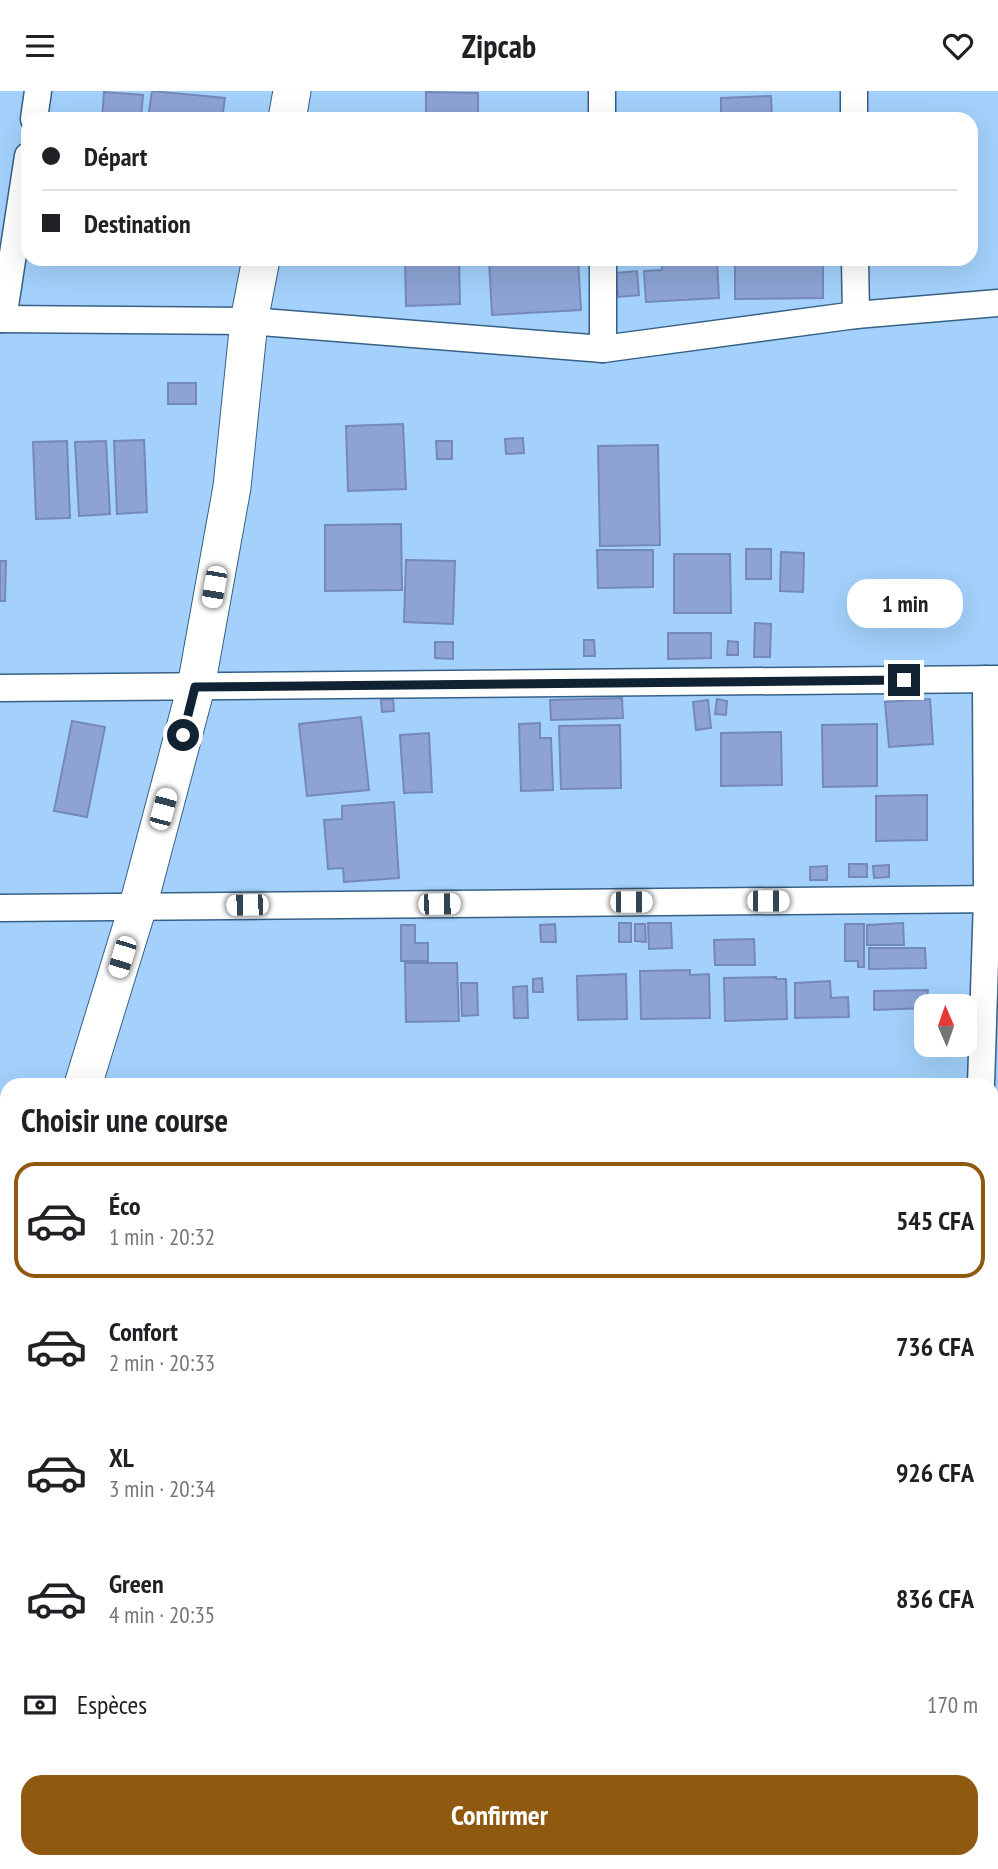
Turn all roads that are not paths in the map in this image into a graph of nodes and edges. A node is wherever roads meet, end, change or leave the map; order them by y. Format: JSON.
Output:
{"nodes":[{"id":1,"x":38,"y":91,"type":"edge"},
{"id":2,"x":292,"y":91,"type":"edge"},
{"id":3,"x":602,"y":91,"type":"edge"},
{"id":4,"x":854,"y":91,"type":"edge"},
{"id":5,"x":35,"y":112,"type":"edge"},
{"id":6,"x":288,"y":112,"type":"edge"},
{"id":7,"x":602,"y":112,"type":"edge"},
{"id":8,"x":854,"y":112,"type":"edge"},
{"id":9,"x":21,"y":198,"type":"edge"},
{"id":10,"x":260,"y":266,"type":"edge"},
{"id":11,"x":603,"y":266,"type":"edge"},
{"id":12,"x":855,"y":266,"type":"edge"},
{"id":13,"x":998,"y":303,"type":"edge"},
{"id":14,"x":856,"y":315,"type":"junction"},
{"id":15,"x":1,"y":319,"type":"edge"},
{"id":16,"x":249,"y":321,"type":"junction"},
{"id":17,"x":603,"y":349,"type":"junction"},
{"id":18,"x":992,"y":679,"type":"edge"},
{"id":19,"x":195,"y":687,"type":"junction"},
{"id":20,"x":0,"y":688,"type":"edge"},
{"id":21,"x":993,"y":899,"type":"edge"},
{"id":22,"x":138,"y":906,"type":"junction"},
{"id":23,"x":0,"y":908,"type":"edge"},
{"id":24,"x":85,"y":1078,"type":"edge"},
{"id":25,"x":981,"y":1078,"type":"edge"}],
"edges":[{"from":1,"to":5,"type":"street"},
{"from":2,"to":6,"type":"street"},
{"from":3,"to":7,"type":"street"},
{"from":4,"to":8,"type":"street"},
{"from":9,"to":15,"type":"street"},
{"from":10,"to":16,"type":"street"},
{"from":11,"to":17,"type":"street"},
{"from":12,"to":14,"type":"street"},
{"from":13,"to":14,"type":"street"},
{"from":14,"to":17,"type":"street"},
{"from":15,"to":16,"type":"street"},
{"from":16,"to":17,"type":"street"},
{"from":16,"to":19,"type":"street"},
{"from":18,"to":19,"type":"street"},
{"from":18,"to":21,"type":"street"},
{"from":19,"to":20,"type":"street"},
{"from":19,"to":22,"type":"street"},
{"from":21,"to":22,"type":"street"},
{"from":21,"to":25,"type":"street"},
{"from":22,"to":23,"type":"street"},
{"from":22,"to":24,"type":"street"}]}
